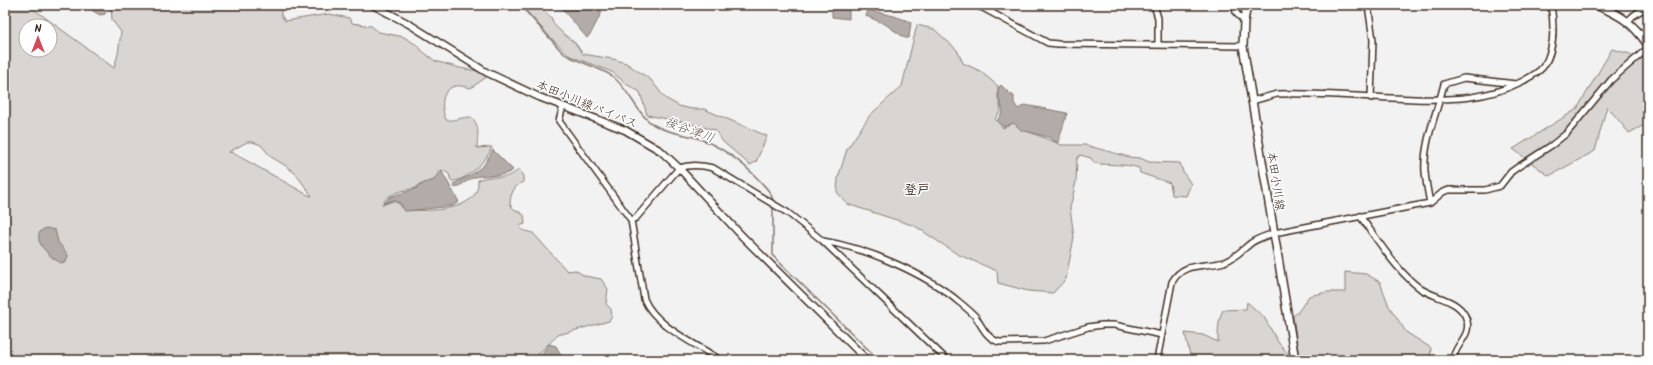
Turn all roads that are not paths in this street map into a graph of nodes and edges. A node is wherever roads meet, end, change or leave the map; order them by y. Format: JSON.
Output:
{"nodes":[{"id":1,"x":373,"y":5,"type":"edge"},
{"id":2,"x":974,"y":5,"type":"edge"},
{"id":3,"x":1154,"y":5,"type":"edge"},
{"id":4,"x":1235,"y":5,"type":"edge"},
{"id":5,"x":1247,"y":5,"type":"edge"},
{"id":6,"x":1368,"y":5,"type":"edge"},
{"id":7,"x":1551,"y":5,"type":"edge"},
{"id":8,"x":1596,"y":5,"type":"edge"},
{"id":9,"x":1648,"y":8,"type":"edge"},
{"id":10,"x":1244,"y":20,"type":"junction"},
{"id":11,"x":1628,"y":21,"type":"junction"},
{"id":12,"x":1158,"y":45,"type":"junction"},
{"id":13,"x":1243,"y":46,"type":"junction"},
{"id":14,"x":1648,"y":47,"type":"edge"},
{"id":15,"x":1517,"y":84,"type":"junction"},
{"id":16,"x":1371,"y":98,"type":"junction"},
{"id":17,"x":1440,"y":99,"type":"junction"},
{"id":18,"x":1252,"y":101,"type":"junction"},
{"id":19,"x":563,"y":106,"type":"junction"},
{"id":20,"x":679,"y":168,"type":"junction"},
{"id":21,"x":1430,"y":203,"type":"junction"},
{"id":22,"x":1360,"y":216,"type":"junction"},
{"id":23,"x":631,"y":220,"type":"junction"},
{"id":24,"x":1274,"y":233,"type":"junction"},
{"id":25,"x":823,"y":241,"type":"junction"},
{"id":26,"x":1162,"y":335,"type":"junction"},
{"id":27,"x":720,"y":360,"type":"edge"},
{"id":28,"x":867,"y":360,"type":"edge"},
{"id":29,"x":947,"y":360,"type":"edge"},
{"id":30,"x":1157,"y":360,"type":"edge"},
{"id":31,"x":1295,"y":360,"type":"edge"},
{"id":32,"x":1453,"y":360,"type":"edge"}],
"edges":[{"from":1,"to":19,"type":"street","name":"本田小川線バイパス"},
{"from":2,"to":12,"type":"street"},
{"from":3,"to":12,"type":"street"},
{"from":4,"to":10,"type":"street"},
{"from":5,"to":10,"type":"main road","name":"本田小川線"},
{"from":6,"to":16,"type":"street"},
{"from":7,"to":15,"type":"street"},
{"from":8,"to":11,"type":"main road"},
{"from":9,"to":11,"type":"street"},
{"from":10,"to":13,"type":"main road","name":"本田小川線"},
{"from":11,"to":14,"type":"main road"},
{"from":12,"to":13,"type":"street"},
{"from":13,"to":18,"type":"main road","name":"本田小川線"},
{"from":14,"to":21,"type":"street"},
{"from":15,"to":17,"type":"street"},
{"from":15,"to":17,"type":"street"},
{"from":16,"to":17,"type":"street"},
{"from":16,"to":18,"type":"street"},
{"from":17,"to":21,"type":"street"},
{"from":18,"to":24,"type":"main road","name":"本田小川線"},
{"from":19,"to":20,"type":"street","name":"本田小川線バイパス"},
{"from":19,"to":23,"type":"street"},
{"from":20,"to":23,"type":"street"},
{"from":20,"to":25,"type":"street"},
{"from":20,"to":28,"type":"street","name":"本田小川線バイパス"},
{"from":21,"to":22,"type":"street"},
{"from":22,"to":24,"type":"street"},
{"from":22,"to":32,"type":"street"},
{"from":23,"to":27,"type":"street"},
{"from":24,"to":26,"type":"street"},
{"from":24,"to":31,"type":"main road","name":"本田小川線"},
{"from":25,"to":26,"type":"street"},
{"from":25,"to":29,"type":"street"},
{"from":26,"to":30,"type":"street"}]}
